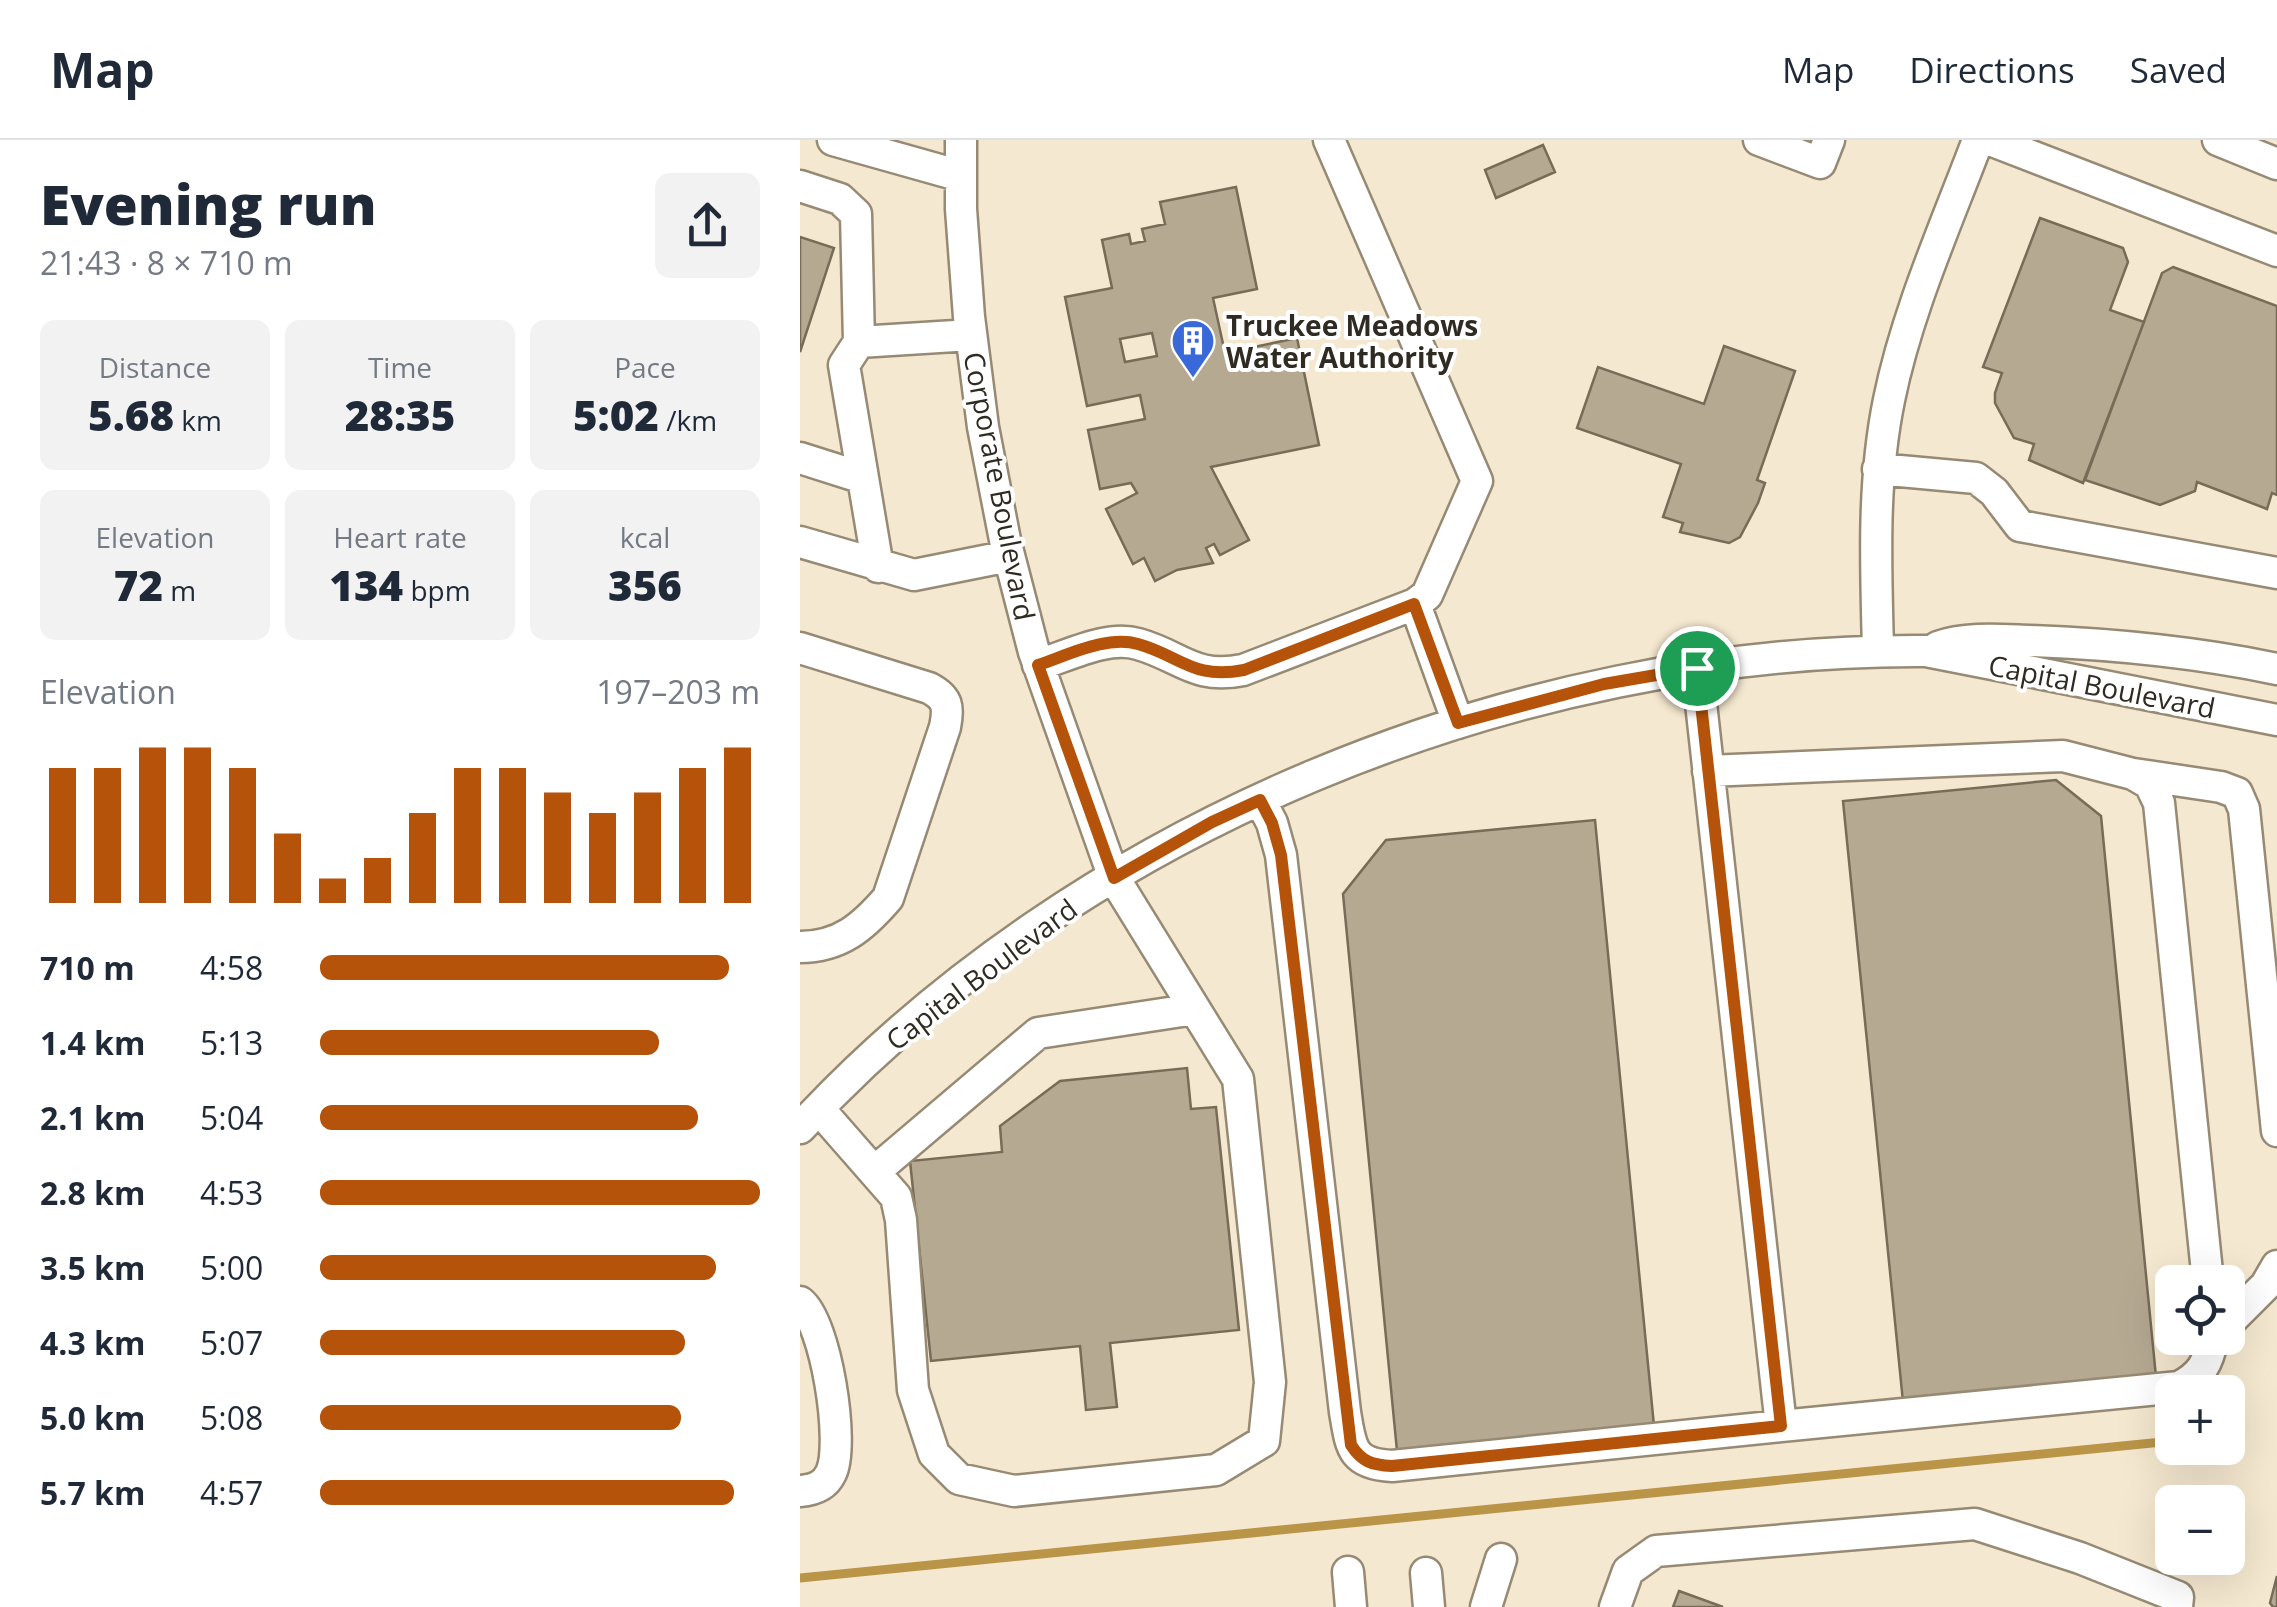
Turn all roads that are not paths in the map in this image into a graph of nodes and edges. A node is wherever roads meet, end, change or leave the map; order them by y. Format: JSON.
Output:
{"nodes":[{"id":1,"x":832,"y":140,"type":"edge"},
{"id":2,"x":961,"y":140,"type":"edge"},
{"id":3,"x":1329,"y":140,"type":"edge"},
{"id":4,"x":1759,"y":140,"type":"edge"},
{"id":5,"x":1829,"y":140,"type":"edge"},
{"id":6,"x":1978,"y":140,"type":"edge"},
{"id":7,"x":1990,"y":140,"type":"edge"},
{"id":8,"x":2218,"y":140,"type":"edge"},
{"id":9,"x":2277,"y":164,"type":"edge"},
{"id":10,"x":961,"y":176,"type":"junction"},
{"id":11,"x":800,"y":186,"type":"edge"},
{"id":12,"x":2277,"y":251,"type":"edge"},
{"id":13,"x":971,"y":335,"type":"junction"},
{"id":14,"x":858,"y":342,"type":"junction"},
{"id":15,"x":800,"y":458,"type":"edge"},
{"id":16,"x":1878,"y":470,"type":"junction"},
{"id":17,"x":863,"y":478,"type":"junction"},
{"id":18,"x":800,"y":542,"type":"edge"},
{"id":19,"x":1009,"y":556,"type":"junction"},
{"id":20,"x":878,"y":567,"type":"junction"},
{"id":21,"x":2277,"y":572,"type":"edge"},
{"id":22,"x":1414,"y":604,"type":"junction"},
{"id":23,"x":800,"y":648,"type":"edge"},
{"id":24,"x":1878,"y":651,"type":"junction"},
{"id":25,"x":1926,"y":652,"type":"junction"},
{"id":26,"x":1038,"y":665,"type":"junction"},
{"id":27,"x":1697,"y":668,"type":"junction"},
{"id":28,"x":2277,"y":669,"type":"edge"},
{"id":29,"x":2277,"y":720,"type":"edge"},
{"id":30,"x":1458,"y":723,"type":"junction"},
{"id":31,"x":1708,"y":771,"type":"junction"},
{"id":32,"x":2133,"y":774,"type":"junction"},
{"id":33,"x":1260,"y":800,"type":"junction"},
{"id":34,"x":1114,"y":878,"type":"junction"},
{"id":35,"x":800,"y":947,"type":"edge"},
{"id":36,"x":1195,"y":1010,"type":"junction"},
{"id":37,"x":808,"y":1113,"type":"edge"},
{"id":38,"x":2277,"y":1132,"type":"edge"},
{"id":39,"x":874,"y":1172,"type":"junction"},
{"id":40,"x":2206,"y":1265,"type":"edge"},
{"id":41,"x":2277,"y":1266,"type":"edge"},
{"id":42,"x":800,"y":1302,"type":"edge"},
{"id":43,"x":2245,"y":1306,"type":"edge"},
{"id":44,"x":2210,"y":1355,"type":"edge"},
{"id":45,"x":1781,"y":1426,"type":"junction"},
{"id":46,"x":800,"y":1492,"type":"edge"},
{"id":47,"x":1501,"y":1559,"type":"dead end"},
{"id":48,"x":1348,"y":1572,"type":"dead end"},
{"id":49,"x":1426,"y":1574,"type":"dead end"},
{"id":50,"x":2177,"y":1602,"type":"edge"},
{"id":51,"x":1351,"y":1607,"type":"edge"},
{"id":52,"x":1429,"y":1607,"type":"edge"},
{"id":53,"x":1486,"y":1607,"type":"edge"},
{"id":54,"x":1615,"y":1607,"type":"edge"}],
"edges":[{"from":1,"to":10,"type":"street"},
{"from":2,"to":10,"type":"street","name":"Corporate Boulevard"},
{"from":3,"to":22,"type":"street"},
{"from":4,"to":5,"type":"street"},
{"from":6,"to":16,"type":"street"},
{"from":7,"to":12,"type":"street"},
{"from":8,"to":9,"type":"street"},
{"from":10,"to":13,"type":"street","name":"Corporate Boulevard"},
{"from":11,"to":14,"type":"street"},
{"from":13,"to":14,"type":"street"},
{"from":13,"to":19,"type":"street","name":"Corporate Boulevard"},
{"from":14,"to":17,"type":"street"},
{"from":15,"to":17,"type":"street"},
{"from":16,"to":21,"type":"street"},
{"from":16,"to":24,"type":"street"},
{"from":17,"to":20,"type":"street"},
{"from":18,"to":20,"type":"street"},
{"from":19,"to":20,"type":"street"},
{"from":19,"to":26,"type":"street","name":"Corporate Boulevard"},
{"from":22,"to":26,"type":"street"},
{"from":22,"to":30,"type":"street"},
{"from":23,"to":35,"type":"street"},
{"from":24,"to":25,"type":"street","name":"Capital Boulevard"},
{"from":24,"to":27,"type":"street","name":"Capital Boulevard"},
{"from":25,"to":28,"type":"street","name":"Capital Boulevard"},
{"from":25,"to":29,"type":"street","name":"Capital Boulevard"},
{"from":26,"to":34,"type":"street","name":"Corporate Boulevard"},
{"from":27,"to":30,"type":"street","name":"Capital Boulevard"},
{"from":27,"to":31,"type":"street"},
{"from":30,"to":33,"type":"street","name":"Capital Boulevard"},
{"from":31,"to":32,"type":"street"},
{"from":31,"to":45,"type":"street"},
{"from":32,"to":38,"type":"street"},
{"from":32,"to":40,"type":"street"},
{"from":33,"to":34,"type":"street","name":"Capital Boulevard"},
{"from":33,"to":45,"type":"street"},
{"from":34,"to":36,"type":"street","name":"Corporate Boulevard"},
{"from":34,"to":37,"type":"street","name":"Capital Boulevard"},
{"from":36,"to":39,"type":"street"},
{"from":36,"to":39,"type":"street","name":"Corporate Boulevard"},
{"from":37,"to":39,"type":"street"},
{"from":41,"to":43,"type":"street"},
{"from":42,"to":46,"type":"street"},
{"from":44,"to":45,"type":"street"},
{"from":47,"to":53,"type":"street"},
{"from":48,"to":51,"type":"street"},
{"from":49,"to":52,"type":"street"},
{"from":50,"to":54,"type":"street"}]}
